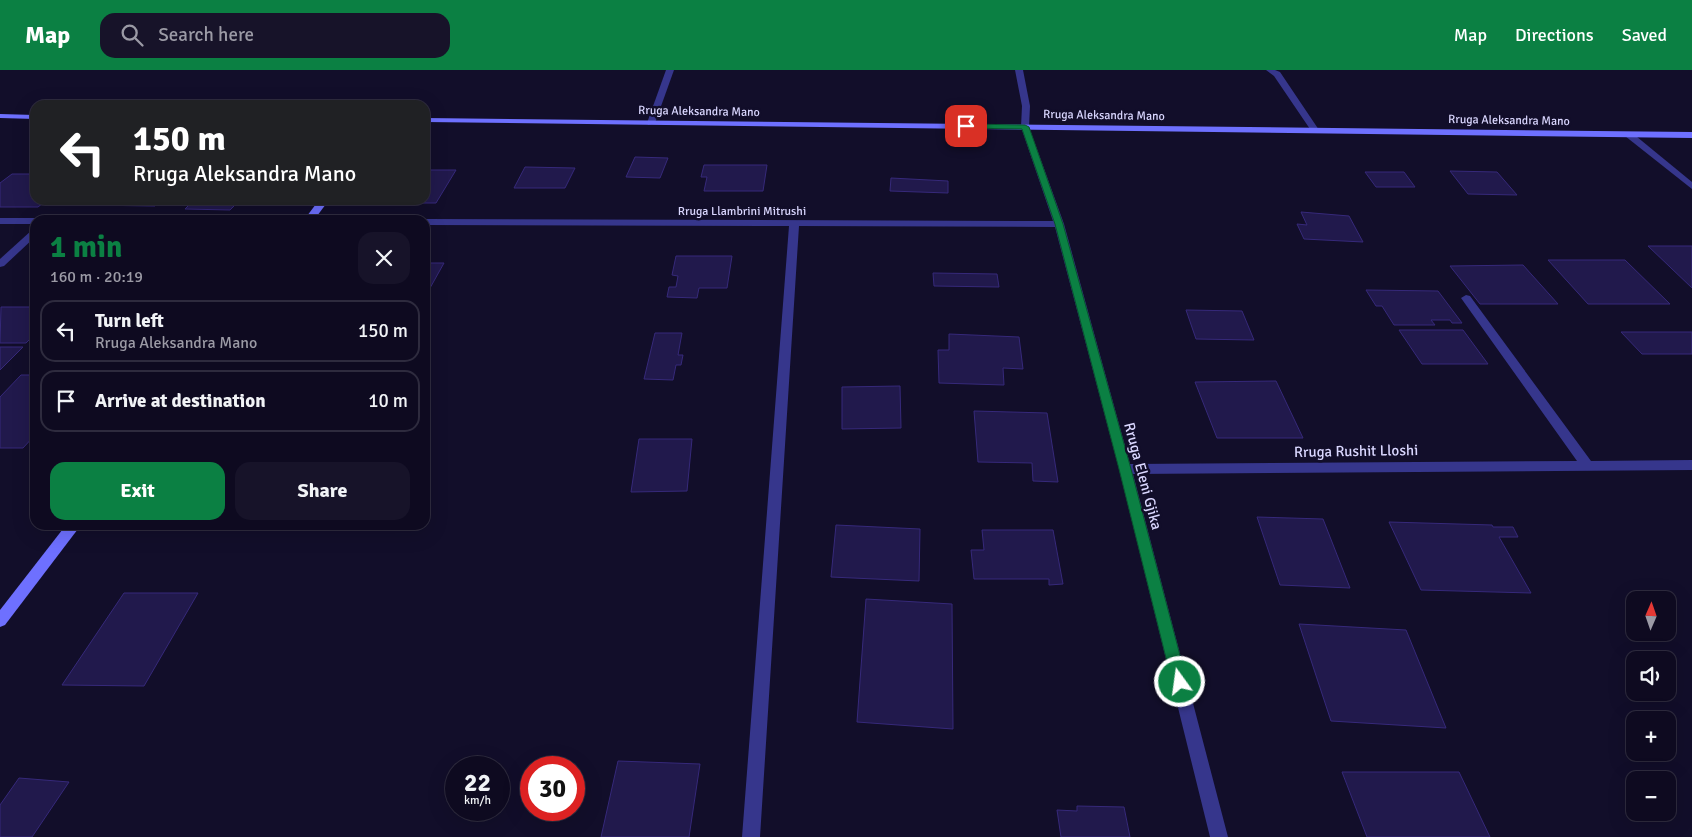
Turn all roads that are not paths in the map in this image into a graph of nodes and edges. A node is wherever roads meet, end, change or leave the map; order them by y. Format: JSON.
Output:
{"nodes":[{"id":1,"x":670,"y":70,"type":"edge"},
{"id":2,"x":1020,"y":70,"type":"edge"},
{"id":3,"x":1270,"y":70,"type":"edge"},
{"id":4,"x":0,"y":116,"type":"edge"},
{"id":5,"x":30,"y":117,"type":"edge"},
{"id":6,"x":430,"y":120,"type":"edge"},
{"id":7,"x":651,"y":123,"type":"junction"},
{"id":8,"x":1025,"y":127,"type":"junction"},
{"id":9,"x":1315,"y":130,"type":"junction"},
{"id":10,"x":1628,"y":134,"type":"junction"},
{"id":11,"x":1692,"y":135,"type":"edge"},
{"id":12,"x":1692,"y":186,"type":"edge"},
{"id":13,"x":0,"y":220,"type":"edge"},
{"id":14,"x":30,"y":221,"type":"edge"},
{"id":15,"x":430,"y":222,"type":"edge"},
{"id":16,"x":794,"y":224,"type":"junction"},
{"id":17,"x":1059,"y":224,"type":"junction"},
{"id":18,"x":30,"y":237,"type":"edge"},
{"id":19,"x":0,"y":264,"type":"edge"},
{"id":20,"x":1466,"y":298,"type":"dead end"},
{"id":21,"x":1587,"y":465,"type":"junction"},
{"id":22,"x":1692,"y":465,"type":"edge"},
{"id":23,"x":1125,"y":469,"type":"junction"},
{"id":24,"x":70,"y":530,"type":"edge"},
{"id":25,"x":0,"y":621,"type":"edge"},
{"id":26,"x":752,"y":837,"type":"edge"},
{"id":27,"x":1219,"y":837,"type":"edge"}],
"edges":[{"from":1,"to":7,"type":"street"},
{"from":2,"to":8,"type":"street"},
{"from":3,"to":9,"type":"street"},
{"from":4,"to":5,"type":"street"},
{"from":6,"to":7,"type":"street","name":"Rruga Aleksandra Mano"},
{"from":7,"to":8,"type":"street","name":"Rruga Aleksandra Mano"},
{"from":8,"to":9,"type":"street","name":"Rruga Aleksandra Mano"},
{"from":8,"to":17,"type":"street","name":"Rruga Eleni Gjika"},
{"from":9,"to":10,"type":"street","name":"Rruga Aleksandra Mano"},
{"from":10,"to":11,"type":"street","name":"Rruga Aleksandra Mano"},
{"from":10,"to":12,"type":"street"},
{"from":13,"to":14,"type":"street"},
{"from":15,"to":16,"type":"street","name":"Rruga Llambrini Mitrushi"},
{"from":16,"to":17,"type":"street","name":"Rruga Llambrini Mitrushi"},
{"from":16,"to":26,"type":"street"},
{"from":17,"to":23,"type":"street","name":"Rruga Eleni Gjika"},
{"from":18,"to":19,"type":"street"},
{"from":20,"to":21,"type":"street"},
{"from":21,"to":22,"type":"street","name":"Rruga Rushit Lloshi"},
{"from":21,"to":23,"type":"street","name":"Rruga Rushit Lloshi"},
{"from":23,"to":27,"type":"street","name":"Rruga Eleni Gjika"},
{"from":24,"to":25,"type":"street"}]}
